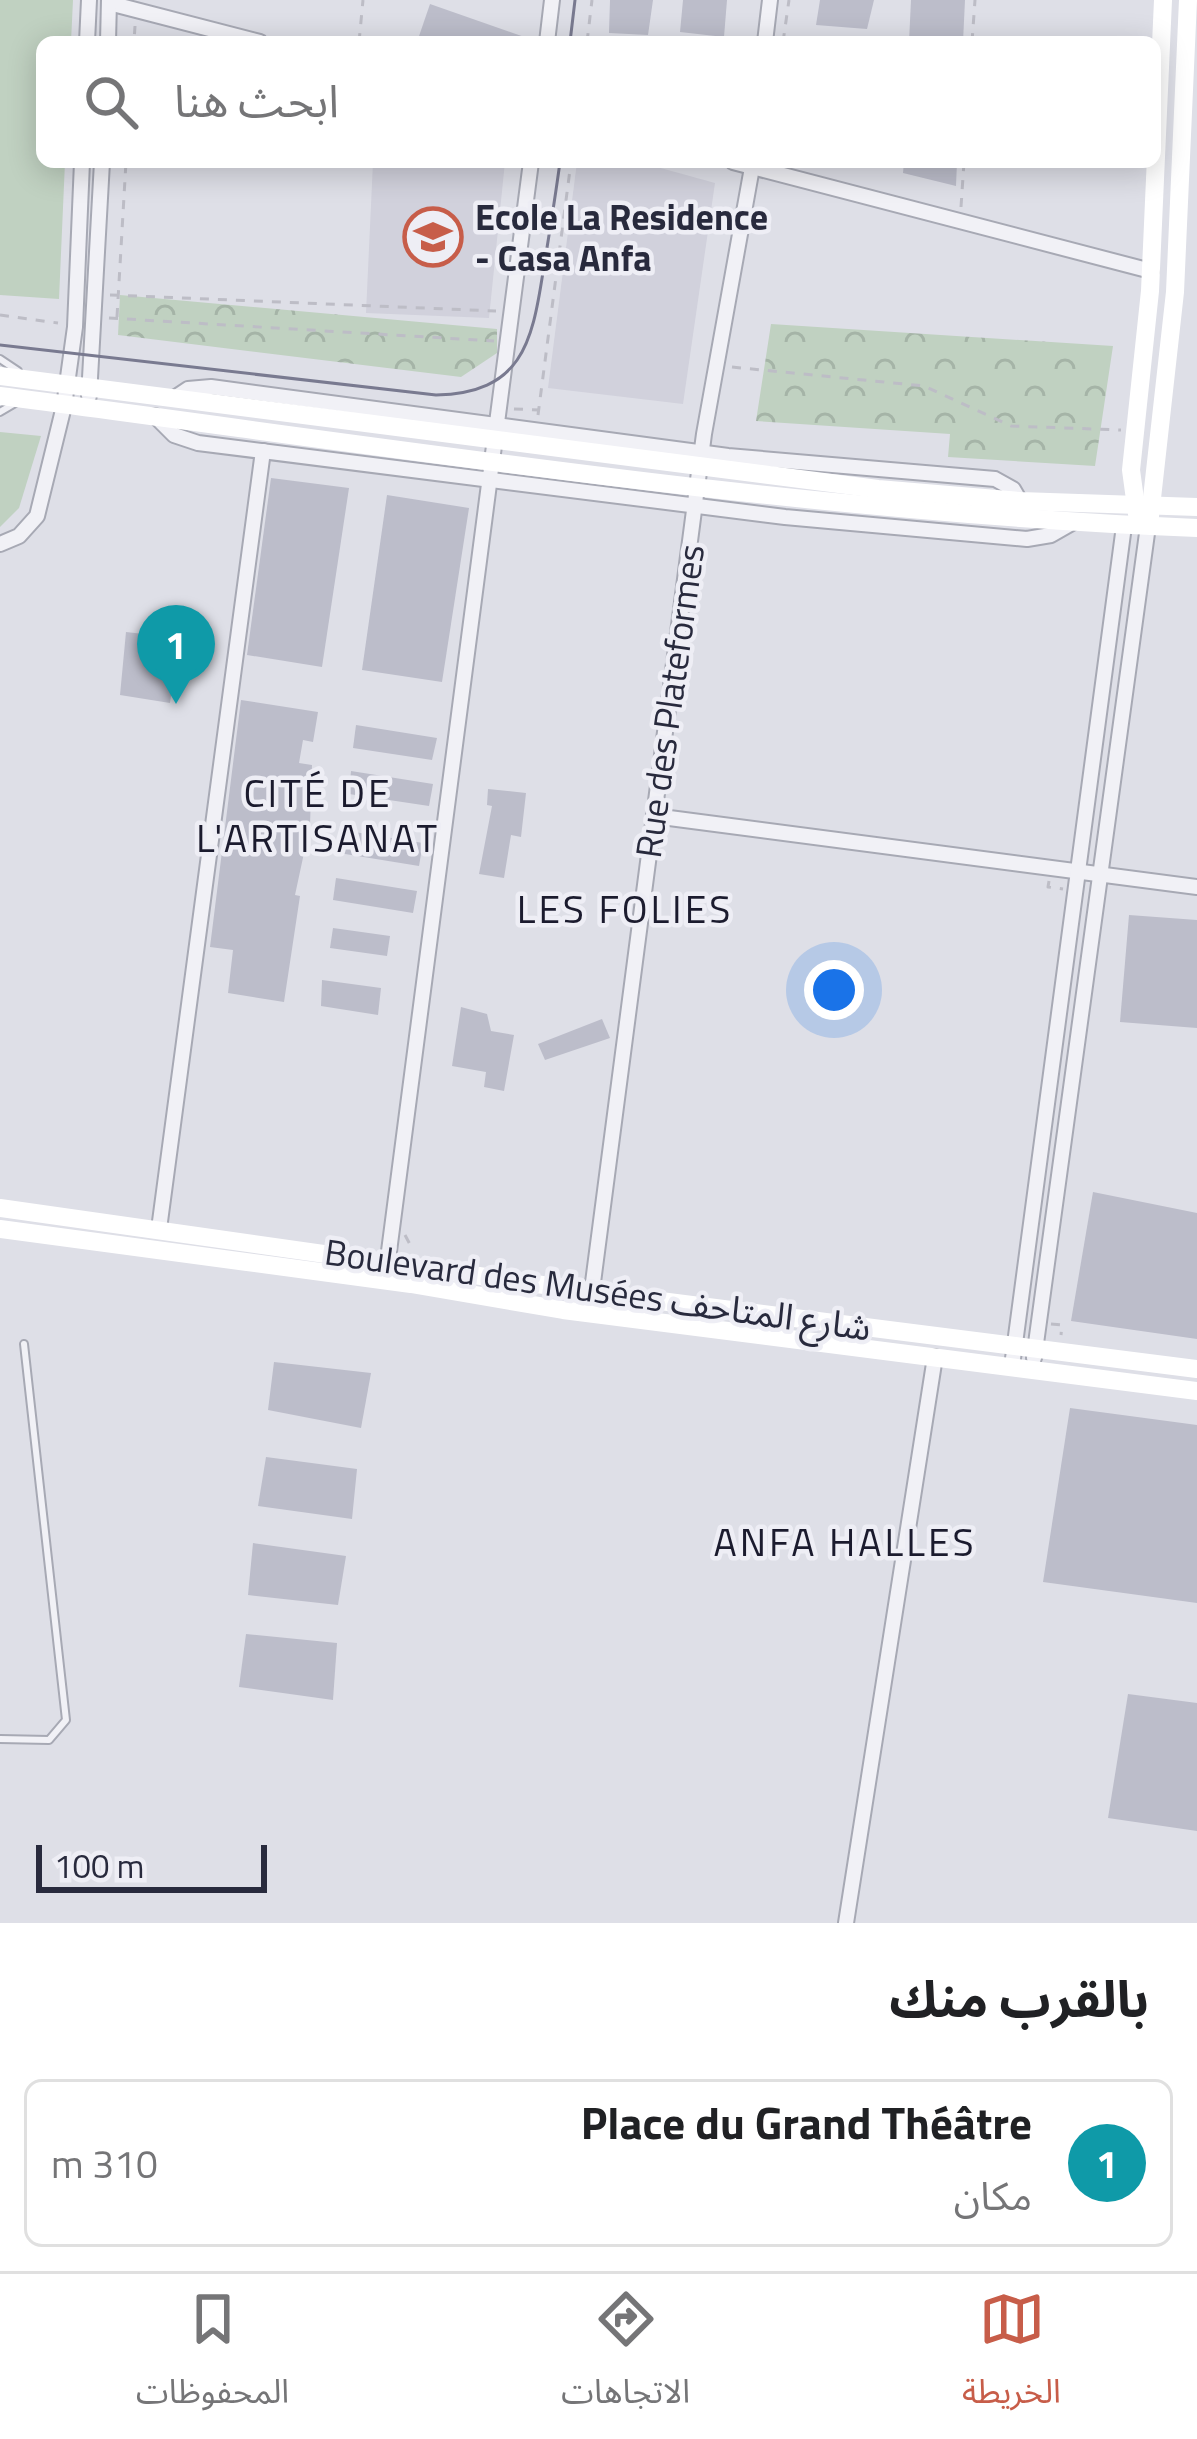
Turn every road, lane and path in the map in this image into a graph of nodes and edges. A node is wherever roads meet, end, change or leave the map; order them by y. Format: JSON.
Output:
{"nodes":[{"id":1,"x":89,"y":0,"type":"edge"},
{"id":2,"x":363,"y":0,"type":"edge"},
{"id":3,"x":552,"y":0,"type":"edge"},
{"id":4,"x":592,"y":0,"type":"edge"},
{"id":5,"x":770,"y":0,"type":"edge"},
{"id":6,"x":789,"y":0,"type":"edge"},
{"id":7,"x":975,"y":0,"type":"edge"},
{"id":8,"x":1163,"y":0,"type":"edge"},
{"id":9,"x":1188,"y":0,"type":"edge"},
{"id":10,"x":109,"y":2,"type":"edge"},
{"id":11,"x":87,"y":36,"type":"edge"},
{"id":12,"x":108,"y":36,"type":"edge"},
{"id":13,"x":237,"y":36,"type":"edge"},
{"id":14,"x":360,"y":36,"type":"edge"},
{"id":15,"x":548,"y":36,"type":"edge"},
{"id":16,"x":587,"y":36,"type":"edge"},
{"id":17,"x":766,"y":36,"type":"edge"},
{"id":18,"x":784,"y":36,"type":"edge"},
{"id":19,"x":972,"y":36,"type":"edge"},
{"id":20,"x":1161,"y":45,"type":"edge"},
{"id":21,"x":1190,"y":114,"type":"edge"},
{"id":22,"x":1190,"y":136,"type":"edge"},
{"id":23,"x":82,"y":168,"type":"edge"},
{"id":24,"x":102,"y":168,"type":"edge"},
{"id":25,"x":126,"y":168,"type":"edge"},
{"id":26,"x":530,"y":168,"type":"edge"},
{"id":27,"x":570,"y":168,"type":"edge"},
{"id":28,"x":751,"y":168,"type":"edge"},
{"id":29,"x":767,"y":168,"type":"edge"},
{"id":30,"x":964,"y":168,"type":"edge"},
{"id":31,"x":1156,"y":168,"type":"edge"},
{"id":32,"x":961,"y":220,"type":"junction"},
{"id":33,"x":1151,"y":271,"type":"junction"},
{"id":34,"x":96,"y":294,"type":"junction"},
{"id":35,"x":118,"y":295,"type":"junction"},
{"id":36,"x":515,"y":302,"type":"junction"},
{"id":37,"x":0,"y":315,"type":"edge"},
{"id":38,"x":95,"y":318,"type":"junction"},
{"id":39,"x":117,"y":319,"type":"junction"},
{"id":40,"x":75,"y":327,"type":"junction"},
{"id":41,"x":508,"y":342,"type":"junction"},
{"id":42,"x":0,"y":359,"type":"edge"},
{"id":43,"x":716,"y":367,"type":"junction"},
{"id":44,"x":0,"y":376,"type":"edge"},
{"id":45,"x":68,"y":385,"type":"junction"},
{"id":46,"x":90,"y":387,"type":"junction"},
{"id":47,"x":22,"y":389,"type":"junction"},
{"id":48,"x":0,"y":396,"type":"edge"},
{"id":49,"x":64,"y":406,"type":"junction"},
{"id":50,"x":501,"y":408,"type":"junction"},
{"id":51,"x":87,"y":409,"type":"junction"},
{"id":52,"x":539,"y":410,"type":"junction"},
{"id":53,"x":0,"y":412,"type":"edge"},
{"id":54,"x":155,"y":416,"type":"junction"},
{"id":55,"x":537,"y":430,"type":"junction"},
{"id":56,"x":1135,"y":430,"type":"junction"},
{"id":57,"x":497,"y":432,"type":"junction"},
{"id":58,"x":263,"y":451,"type":"junction"},
{"id":59,"x":492,"y":470,"type":"junction"},
{"id":60,"x":698,"y":479,"type":"junction"},
{"id":61,"x":1141,"y":504,"type":"junction"},
{"id":62,"x":1197,"y":507,"type":"edge"},
{"id":63,"x":1124,"y":526,"type":"junction"},
{"id":64,"x":1148,"y":526,"type":"junction"},
{"id":65,"x":1197,"y":528,"type":"edge"},
{"id":66,"x":0,"y":544,"type":"edge"},
{"id":67,"x":654,"y":815,"type":"junction"},
{"id":68,"x":1078,"y":871,"type":"junction"},
{"id":69,"x":1100,"y":874,"type":"junction"},
{"id":70,"x":1197,"y":887,"type":"edge"},
{"id":71,"x":0,"y":1208,"type":"edge"},
{"id":72,"x":0,"y":1229,"type":"edge"},
{"id":73,"x":159,"y":1229,"type":"junction"},
{"id":74,"x":388,"y":1259,"type":"junction"},
{"id":75,"x":591,"y":1292,"type":"junction"},
{"id":76,"x":589,"y":1313,"type":"junction"},
{"id":77,"x":24,"y":1344,"type":"dead end"},
{"id":78,"x":1015,"y":1346,"type":"junction"},
{"id":79,"x":1036,"y":1348,"type":"junction"},
{"id":80,"x":935,"y":1357,"type":"junction"},
{"id":81,"x":1012,"y":1366,"type":"junction"},
{"id":82,"x":1033,"y":1369,"type":"junction"},
{"id":83,"x":1197,"y":1369,"type":"edge"},
{"id":84,"x":1197,"y":1390,"type":"edge"},
{"id":85,"x":0,"y":1739,"type":"edge"},
{"id":86,"x":846,"y":1923,"type":"edge"}],
"edges":[{"from":1,"to":11,"type":"street"},
{"from":2,"to":14,"type":"path"},
{"from":3,"to":15,"type":"street"},
{"from":4,"to":16,"type":"path"},
{"from":5,"to":17,"type":"street"},
{"from":6,"to":18,"type":"path"},
{"from":7,"to":19,"type":"path"},
{"from":8,"to":20,"type":"street"},
{"from":9,"to":21,"type":"street"},
{"from":10,"to":12,"type":"street"},
{"from":10,"to":13,"type":"street"},
{"from":21,"to":22,"type":"street"},
{"from":22,"to":61,"type":"street"},
{"from":23,"to":40,"type":"street"},
{"from":24,"to":34,"type":"street"},
{"from":25,"to":35,"type":"path"},
{"from":26,"to":36,"type":"street"},
{"from":27,"to":52,"type":"path"},
{"from":28,"to":43,"type":"street","name":"Rue des Plateformes"},
{"from":29,"to":32,"type":"street"},
{"from":30,"to":32,"type":"path"},
{"from":31,"to":33,"type":"street"},
{"from":32,"to":33,"type":"street"},
{"from":33,"to":56,"type":"street"},
{"from":34,"to":35,"type":"path"},
{"from":34,"to":38,"type":"street"},
{"from":35,"to":36,"type":"path"},
{"from":35,"to":39,"type":"path"},
{"from":36,"to":41,"type":"street"},
{"from":37,"to":40,"type":"path"},
{"from":38,"to":39,"type":"path"},
{"from":38,"to":46,"type":"street"},
{"from":39,"to":41,"type":"path"},
{"from":40,"to":45,"type":"street"},
{"from":41,"to":50,"type":"street"},
{"from":42,"to":47,"type":"lane"},
{"from":43,"to":56,"type":"path"},
{"from":43,"to":60,"type":"street","name":"Rue des Plateformes"},
{"from":44,"to":47,"type":"street"},
{"from":45,"to":46,"type":"street"},
{"from":45,"to":47,"type":"street"},
{"from":45,"to":49,"type":"street"},
{"from":46,"to":51,"type":"street"},
{"from":46,"to":57,"type":"street"},
{"from":47,"to":48,"type":"street"},
{"from":47,"to":49,"type":"street"},
{"from":47,"to":53,"type":"lane"},
{"from":49,"to":51,"type":"street"},
{"from":49,"to":66,"type":"street"},
{"from":50,"to":52,"type":"path"},
{"from":50,"to":57,"type":"street"},
{"from":51,"to":54,"type":"street"},
{"from":52,"to":55,"type":"path"},
{"from":54,"to":58,"type":"street"},
{"from":54,"to":59,"type":"street"},
{"from":55,"to":57,"type":"street"},
{"from":55,"to":60,"type":"street"},
{"from":56,"to":61,"type":"street"},
{"from":57,"to":59,"type":"street"},
{"from":57,"to":60,"type":"street"},
{"from":58,"to":59,"type":"street"},
{"from":58,"to":73,"type":"street"},
{"from":59,"to":60,"type":"street"},
{"from":59,"to":74,"type":"street"},
{"from":60,"to":61,"type":"street"},
{"from":60,"to":63,"type":"street"},
{"from":60,"to":67,"type":"street","name":"Rue des Plateformes"},
{"from":61,"to":62,"type":"street"},
{"from":61,"to":64,"type":"street"},
{"from":63,"to":64,"type":"street"},
{"from":63,"to":68,"type":"street"},
{"from":64,"to":65,"type":"street"},
{"from":64,"to":69,"type":"street"},
{"from":67,"to":68,"type":"street"},
{"from":67,"to":75,"type":"street","name":"Rue des Plateformes"},
{"from":68,"to":69,"type":"street"},
{"from":68,"to":78,"type":"street"},
{"from":69,"to":70,"type":"street"},
{"from":69,"to":79,"type":"street"},
{"from":71,"to":73,"type":"street","name":"Boulevard des Musées شارع المتاحف"},
{"from":72,"to":76,"type":"street","name":"Boulevard des Musées شارع المتاحف"},
{"from":73,"to":74,"type":"street","name":"Boulevard des Musées شارع المتاحف"},
{"from":74,"to":75,"type":"street","name":"Boulevard des Musées شارع المتاحف"},
{"from":75,"to":76,"type":"street","name":"Rue des Plateformes"},
{"from":75,"to":78,"type":"street","name":"Boulevard des Musées شارع المتاحف"},
{"from":76,"to":80,"type":"street","name":"Boulevard des Musées شارع المتاحف"},
{"from":77,"to":85,"type":"lane"},
{"from":78,"to":79,"type":"street","name":"Boulevard des Musées شارع المتاحف"},
{"from":78,"to":81,"type":"street"},
{"from":79,"to":82,"type":"street"},
{"from":79,"to":83,"type":"street","name":"Boulevard des Musées شارع المتاحف"},
{"from":80,"to":81,"type":"street","name":"Boulevard des Musées شارع المتاحف"},
{"from":80,"to":86,"type":"street"},
{"from":81,"to":82,"type":"street","name":"Boulevard des Musées شارع المتاحف"},
{"from":82,"to":84,"type":"street","name":"Boulevard des Musées شارع المتاحف"}]}
